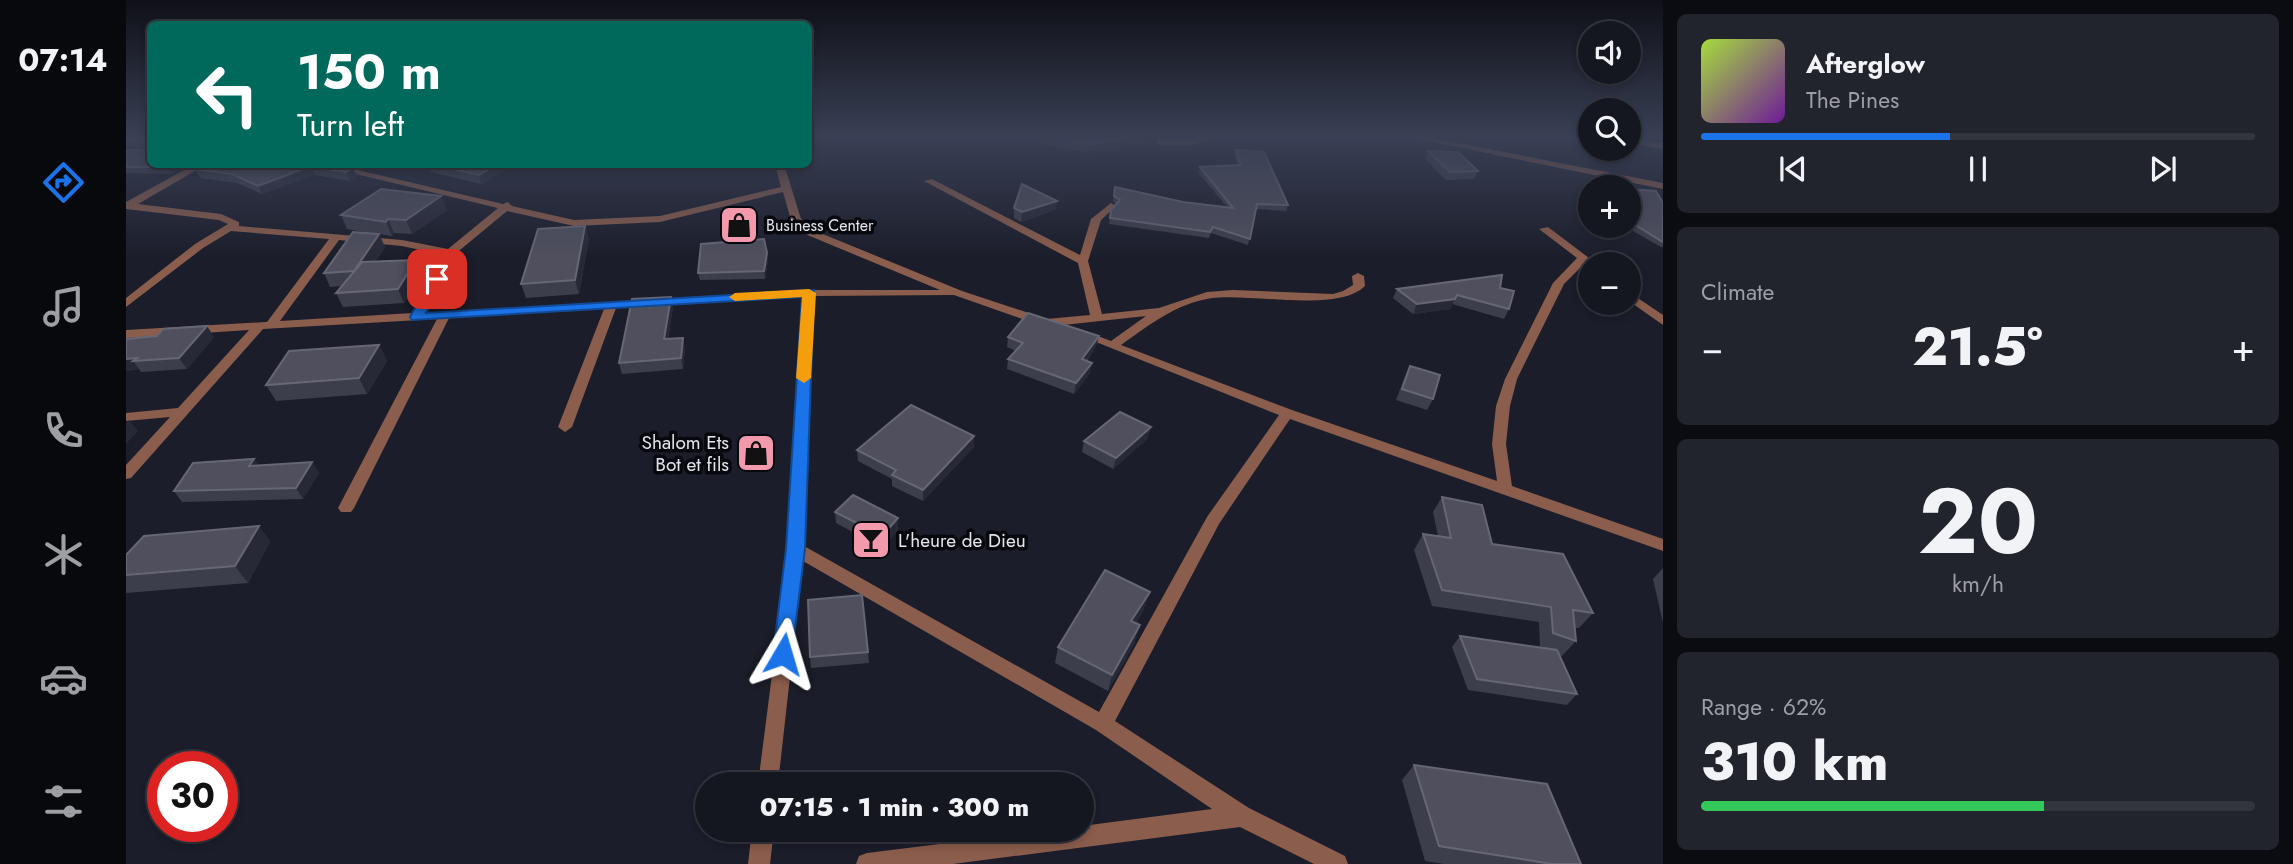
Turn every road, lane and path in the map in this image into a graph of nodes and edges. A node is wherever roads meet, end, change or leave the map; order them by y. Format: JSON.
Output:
{"nodes":[{"id":1,"x":179,"y":177,"type":"edge"},
{"id":2,"x":380,"y":177,"type":"edge"},
{"id":3,"x":782,"y":177,"type":"edge"},
{"id":4,"x":1619,"y":177,"type":"edge"},
{"id":5,"x":929,"y":181,"type":"dead end"},
{"id":6,"x":1663,"y":186,"type":"edge"},
{"id":7,"x":784,"y":189,"type":"junction"},
{"id":8,"x":508,"y":205,"type":"junction"},
{"id":9,"x":127,"y":206,"type":"edge"},
{"id":10,"x":1111,"y":206,"type":"edge"},
{"id":11,"x":232,"y":228,"type":"junction"},
{"id":12,"x":1544,"y":229,"type":"dead end"},
{"id":13,"x":336,"y":237,"type":"junction"},
{"id":14,"x":450,"y":253,"type":"junction"},
{"id":15,"x":1578,"y":254,"type":"edge"},
{"id":16,"x":1083,"y":261,"type":"junction"},
{"id":17,"x":1578,"y":269,"type":"edge"},
{"id":18,"x":1358,"y":276,"type":"dead end"},
{"id":19,"x":809,"y":293,"type":"junction"},
{"id":20,"x":958,"y":293,"type":"junction"},
{"id":21,"x":126,"y":304,"type":"edge"},
{"id":22,"x":612,"y":304,"type":"junction"},
{"id":23,"x":1641,"y":304,"type":"edge"},
{"id":24,"x":1161,"y":311,"type":"junction"},
{"id":25,"x":444,"y":316,"type":"junction"},
{"id":26,"x":417,"y":317,"type":"junction"},
{"id":27,"x":1097,"y":318,"type":"junction"},
{"id":28,"x":1663,"y":321,"type":"edge"},
{"id":29,"x":1045,"y":323,"type":"junction"},
{"id":30,"x":265,"y":326,"type":"junction"},
{"id":31,"x":126,"y":334,"type":"edge"},
{"id":32,"x":1113,"y":345,"type":"junction"},
{"id":33,"x":179,"y":412,"type":"junction"},
{"id":34,"x":1287,"y":413,"type":"junction"},
{"id":35,"x":126,"y":417,"type":"edge"},
{"id":36,"x":565,"y":427,"type":"dead end"},
{"id":37,"x":126,"y":474,"type":"edge"},
{"id":38,"x":1505,"y":487,"type":"junction"},
{"id":39,"x":346,"y":508,"type":"dead end"},
{"id":40,"x":1663,"y":545,"type":"edge"},
{"id":41,"x":796,"y":549,"type":"junction"},
{"id":42,"x":1103,"y":724,"type":"junction"},
{"id":43,"x":769,"y":772,"type":"edge"},
{"id":44,"x":1241,"y":816,"type":"junction"},
{"id":45,"x":762,"y":842,"type":"edge"},
{"id":46,"x":759,"y":864,"type":"edge"},
{"id":47,"x":867,"y":864,"type":"edge"},
{"id":48,"x":1337,"y":864,"type":"edge"}],
"edges":[{"from":1,"to":9,"type":"street"},
{"from":2,"to":8,"type":"street"},
{"from":3,"to":7,"type":"street"},
{"from":4,"to":6,"type":"street"},
{"from":5,"to":16,"type":"street"},
{"from":7,"to":8,"type":"street"},
{"from":7,"to":20,"type":"street"},
{"from":8,"to":14,"type":"street"},
{"from":9,"to":11,"type":"street"},
{"from":10,"to":16,"type":"street"},
{"from":11,"to":13,"type":"street"},
{"from":11,"to":21,"type":"street"},
{"from":12,"to":15,"type":"street"},
{"from":13,"to":14,"type":"street"},
{"from":13,"to":30,"type":"street"},
{"from":14,"to":26,"type":"street"},
{"from":16,"to":27,"type":"street"},
{"from":17,"to":38,"type":"street"},
{"from":18,"to":24,"type":"street"},
{"from":19,"to":20,"type":"street"},
{"from":19,"to":22,"type":"street"},
{"from":19,"to":41,"type":"street"},
{"from":20,"to":29,"type":"street"},
{"from":22,"to":25,"type":"street"},
{"from":22,"to":36,"type":"street"},
{"from":23,"to":28,"type":"street"},
{"from":24,"to":27,"type":"street"},
{"from":24,"to":32,"type":"street"},
{"from":25,"to":26,"type":"street"},
{"from":25,"to":39,"type":"street"},
{"from":26,"to":30,"type":"street"},
{"from":27,"to":29,"type":"street"},
{"from":29,"to":32,"type":"street"},
{"from":30,"to":31,"type":"street"},
{"from":30,"to":33,"type":"street"},
{"from":32,"to":34,"type":"street"},
{"from":33,"to":35,"type":"street"},
{"from":33,"to":37,"type":"street"},
{"from":34,"to":38,"type":"street"},
{"from":34,"to":42,"type":"street"},
{"from":38,"to":40,"type":"street"},
{"from":41,"to":42,"type":"street"},
{"from":41,"to":43,"type":"street"},
{"from":42,"to":44,"type":"street"},
{"from":44,"to":47,"type":"street"},
{"from":44,"to":48,"type":"street"},
{"from":45,"to":46,"type":"street"}]}
